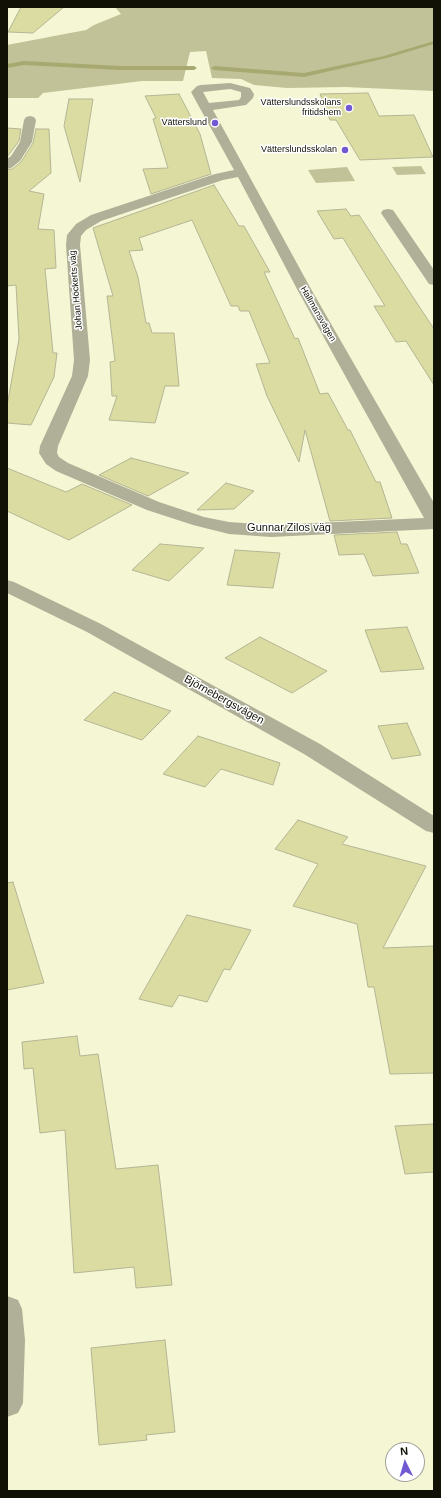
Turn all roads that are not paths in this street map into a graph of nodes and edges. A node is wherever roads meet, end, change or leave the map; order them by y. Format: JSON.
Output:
{"nodes":[{"id":1,"x":205,"y":107,"type":"dead end"},
{"id":2,"x":30,"y":120,"type":"dead end"},
{"id":3,"x":7,"y":165,"type":"edge"},
{"id":4,"x":241,"y":173,"type":"junction"},
{"id":5,"x":388,"y":213,"type":"dead end"},
{"id":6,"x":434,"y":281,"type":"edge"},
{"id":7,"x":82,"y":475,"type":"joint"},
{"id":8,"x":430,"y":503,"type":"edge"},
{"id":9,"x":434,"y":519,"type":"edge"},
{"id":10,"x":434,"y":523,"type":"edge"},
{"id":11,"x":7,"y":586,"type":"edge"},
{"id":12,"x":434,"y":826,"type":"edge"},
{"id":13,"x":7,"y":1308,"type":"edge"},
{"id":14,"x":7,"y":1402,"type":"edge"}],
"edges":[{"from":1,"to":4,"type":"street","name":"Hallmansvägen"},
{"from":2,"to":3,"type":"street"},
{"from":4,"to":7,"type":"street","name":"Johan Höckerts väg"},
{"from":4,"to":8,"type":"street","name":"Hallmansvägen"},
{"from":5,"to":6,"type":"street"},
{"from":7,"to":10,"type":"street","name":"Gunnar Zilos väg"},
{"from":8,"to":9,"type":"street","name":"Hallmansvägen"},
{"from":11,"to":12,"type":"street","name":"Björnebergsvägen"},
{"from":13,"to":14,"type":"street"}]}
